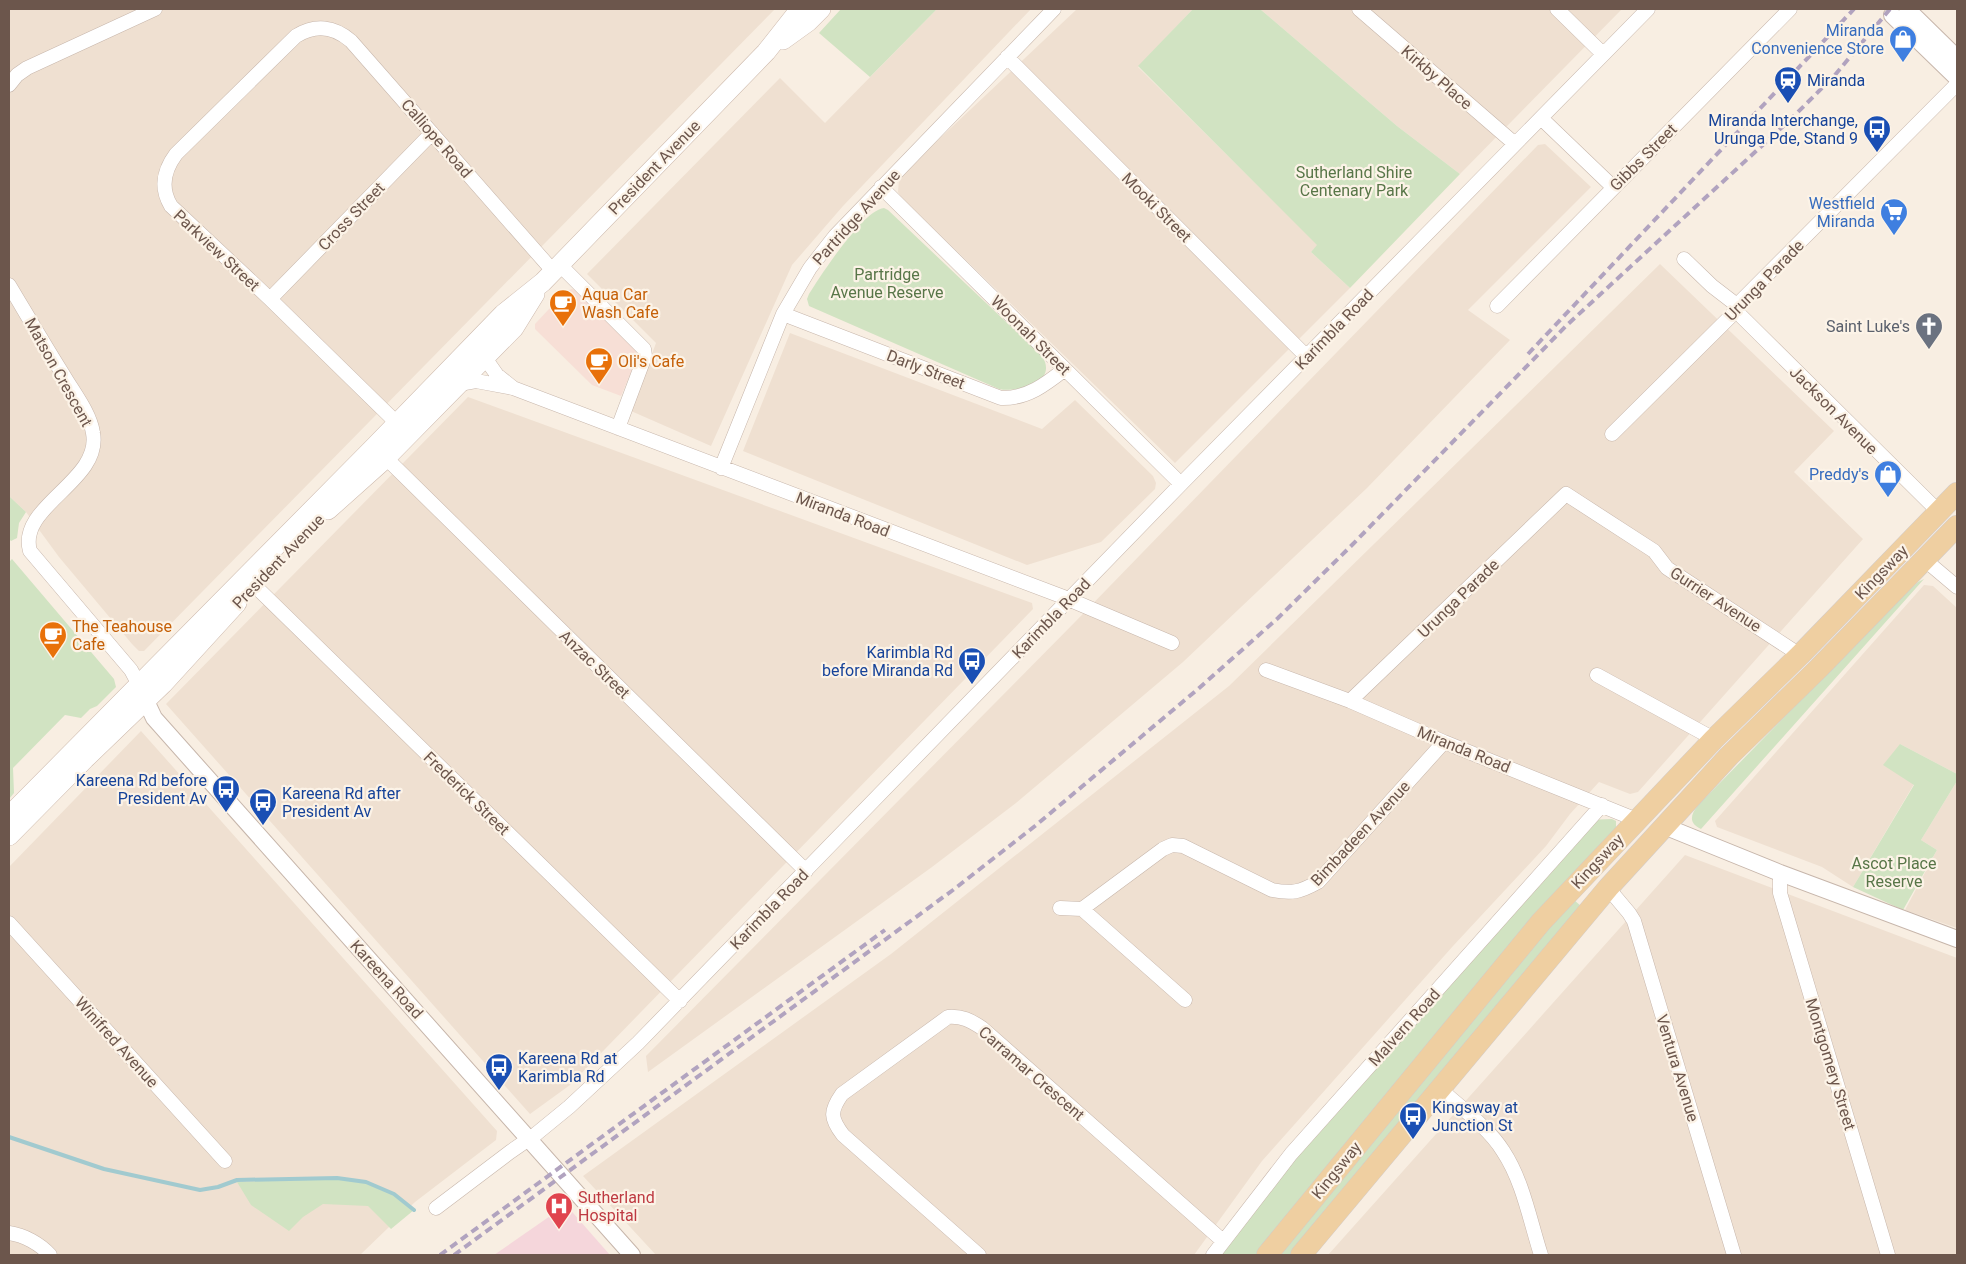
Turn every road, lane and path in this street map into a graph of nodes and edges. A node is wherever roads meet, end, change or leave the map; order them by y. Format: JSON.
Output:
{"nodes":[{"id":1,"x":155,"y":9,"type":"edge"},
{"id":2,"x":822,"y":9,"type":"edge"},
{"id":3,"x":1054,"y":9,"type":"edge"},
{"id":4,"x":1359,"y":9,"type":"edge"},
{"id":5,"x":1557,"y":9,"type":"edge"},
{"id":6,"x":1648,"y":9,"type":"edge"},
{"id":7,"x":1790,"y":9,"type":"edge"},
{"id":8,"x":799,"y":10,"type":"edge"},
{"id":9,"x":1899,"y":12,"type":"edge"},
{"id":10,"x":308,"y":30,"type":"joint"},
{"id":11,"x":766,"y":52,"type":"junction"},
{"id":12,"x":1603,"y":54,"type":"junction"},
{"id":13,"x":1007,"y":57,"type":"junction"},
{"id":14,"x":1957,"y":58,"type":"edge"},
{"id":15,"x":1957,"y":78,"type":"edge"},
{"id":16,"x":1957,"y":84,"type":"edge"},
{"id":17,"x":9,"y":85,"type":"edge"},
{"id":18,"x":1541,"y":118,"type":"junction"},
{"id":19,"x":432,"y":133,"type":"junction"},
{"id":20,"x":1515,"y":144,"type":"junction"},
{"id":21,"x":881,"y":187,"type":"junction"},
{"id":22,"x":1613,"y":188,"type":"junction"},
{"id":23,"x":1684,"y":258,"type":"dead end"},
{"id":24,"x":551,"y":273,"type":"junction"},
{"id":25,"x":9,"y":285,"type":"edge"},
{"id":26,"x":270,"y":299,"type":"junction"},
{"id":27,"x":1496,"y":306,"type":"dead end"},
{"id":28,"x":1737,"y":309,"type":"junction"},
{"id":29,"x":783,"y":314,"type":"junction"},
{"id":30,"x":1307,"y":357,"type":"junction"},
{"id":31,"x":484,"y":358,"type":"junction"},
{"id":32,"x":1065,"y":369,"type":"junction"},
{"id":33,"x":459,"y":384,"type":"junction"},
{"id":34,"x":513,"y":388,"type":"junction"},
{"id":35,"x":432,"y":399,"type":"junction"},
{"id":36,"x":397,"y":424,"type":"junction"},
{"id":37,"x":618,"y":428,"type":"junction"},
{"id":38,"x":1612,"y":434,"type":"dead end"},
{"id":39,"x":386,"y":458,"type":"junction"},
{"id":40,"x":721,"y":468,"type":"junction"},
{"id":41,"x":1181,"y":484,"type":"junction"},
{"id":42,"x":1957,"y":493,"type":"edge"},
{"id":43,"x":1566,"y":494,"type":"joint"},
{"id":44,"x":1939,"y":512,"type":"junction"},
{"id":45,"x":1956,"y":527,"type":"edge"},
{"id":46,"x":1925,"y":560,"type":"junction"},
{"id":47,"x":254,"y":585,"type":"junction"},
{"id":48,"x":1957,"y":587,"type":"edge"},
{"id":49,"x":1070,"y":599,"type":"junction"},
{"id":50,"x":1172,"y":643,"type":"dead end"},
{"id":51,"x":1800,"y":655,"type":"junction"},
{"id":52,"x":1819,"y":668,"type":"junction"},
{"id":53,"x":1266,"y":670,"type":"dead end"},
{"id":54,"x":1597,"y":675,"type":"dead end"},
{"id":55,"x":142,"y":693,"type":"junction"},
{"id":56,"x":1350,"y":701,"type":"junction"},
{"id":57,"x":1714,"y":739,"type":"junction"},
{"id":58,"x":1444,"y":742,"type":"junction"},
{"id":59,"x":1602,"y":805,"type":"junction"},
{"id":60,"x":9,"y":816,"type":"edge"},
{"id":61,"x":1636,"y":820,"type":"junction"},
{"id":62,"x":1664,"y":826,"type":"junction"},
{"id":63,"x":9,"y":836,"type":"edge"},
{"id":64,"x":806,"y":870,"type":"junction"},
{"id":65,"x":1780,"y":873,"type":"junction"},
{"id":66,"x":1608,"y":888,"type":"junction"},
{"id":67,"x":1060,"y":908,"type":"dead end"},
{"id":68,"x":1082,"y":908,"type":"junction"},
{"id":69,"x":9,"y":923,"type":"edge"},
{"id":70,"x":1957,"y":940,"type":"edge"},
{"id":71,"x":680,"y":1000,"type":"junction"},
{"id":72,"x":1185,"y":1000,"type":"dead end"},
{"id":73,"x":1440,"y":1089,"type":"junction"},
{"id":74,"x":529,"y":1139,"type":"junction"},
{"id":75,"x":225,"y":1161,"type":"dead end"},
{"id":76,"x":436,"y":1208,"type":"dead end"},
{"id":77,"x":9,"y":1233,"type":"edge"},
{"id":78,"x":1223,"y":1240,"type":"junction"},
{"id":79,"x":50,"y":1255,"type":"edge"},
{"id":80,"x":632,"y":1255,"type":"edge"},
{"id":81,"x":979,"y":1255,"type":"edge"},
{"id":82,"x":1213,"y":1255,"type":"edge"},
{"id":83,"x":1267,"y":1255,"type":"edge"},
{"id":84,"x":1301,"y":1255,"type":"edge"},
{"id":85,"x":1541,"y":1255,"type":"edge"},
{"id":86,"x":1734,"y":1255,"type":"edge"},
{"id":87,"x":1888,"y":1255,"type":"edge"}],
"edges":[{"from":1,"to":17,"type":"street"},
{"from":2,"to":11,"type":"main road","name":"President Avenue"},
{"from":3,"to":13,"type":"street","name":"Partridge Avenue"},
{"from":4,"to":20,"type":"street","name":"Kirkby Place"},
{"from":5,"to":12,"type":"street"},
{"from":6,"to":12,"type":"street","name":"Karimbla Road"},
{"from":7,"to":22,"type":"street","name":"Gibbs Street"},
{"from":8,"to":11,"type":"main road","name":"President Avenue"},
{"from":9,"to":14,"type":"street"},
{"from":9,"to":15,"type":"street"},
{"from":10,"to":19,"type":"street","name":"Calliope Road"},
{"from":10,"to":26,"type":"street","name":"Parkview Street"},
{"from":11,"to":24,"type":"main road","name":"President Avenue"},
{"from":12,"to":18,"type":"street","name":"Karimbla Road"},
{"from":13,"to":21,"type":"street","name":"Partridge Avenue"},
{"from":13,"to":30,"type":"street","name":"Mooki Street"},
{"from":16,"to":28,"type":"street","name":"Urunga Parade"},
{"from":18,"to":20,"type":"street","name":"Karimbla Road"},
{"from":18,"to":22,"type":"street"},
{"from":19,"to":24,"type":"street","name":"Calliope Road"},
{"from":19,"to":26,"type":"street","name":"Cross Street"},
{"from":20,"to":30,"type":"street","name":"Karimbla Road"},
{"from":21,"to":29,"type":"street","name":"Partridge Avenue"},
{"from":21,"to":32,"type":"street","name":"Woonah Street"},
{"from":22,"to":27,"type":"street","name":"Gibbs Street"},
{"from":23,"to":28,"type":"street","name":"Jackson Avenue"},
{"from":24,"to":31,"type":"main road","name":"President Avenue"},
{"from":24,"to":35,"type":"main road","name":"President Avenue"},
{"from":24,"to":37,"type":"street","name":"Calliope Road"},
{"from":25,"to":55,"type":"street","name":"Matson Crescent"},
{"from":26,"to":36,"type":"street","name":"Parkview Street"},
{"from":28,"to":38,"type":"street","name":"Urunga Parade"},
{"from":28,"to":44,"type":"street","name":"Jackson Avenue"},
{"from":29,"to":32,"type":"street","name":"Darly Street"},
{"from":29,"to":40,"type":"street","name":"Partridge Avenue"},
{"from":30,"to":41,"type":"street","name":"Karimbla Road"},
{"from":31,"to":33,"type":"main road","name":"President Avenue"},
{"from":31,"to":34,"type":"street","name":"Miranda Road"},
{"from":31,"to":35,"type":"street"},
{"from":32,"to":41,"type":"street","name":"Woonah Street"},
{"from":33,"to":34,"type":"street","name":"Miranda Road"},
{"from":33,"to":35,"type":"main road","name":"President Avenue"},
{"from":34,"to":37,"type":"street","name":"Miranda Road"},
{"from":35,"to":36,"type":"main road","name":"President Avenue"},
{"from":35,"to":39,"type":"main road","name":"President Avenue"},
{"from":36,"to":55,"type":"main road","name":"President Avenue"},
{"from":37,"to":40,"type":"street","name":"Miranda Road"},
{"from":39,"to":47,"type":"main road","name":"President Avenue"},
{"from":39,"to":64,"type":"street","name":"Anzac Street"},
{"from":40,"to":49,"type":"street","name":"Miranda Road"},
{"from":41,"to":49,"type":"street","name":"Karimbla Road"},
{"from":42,"to":44,"type":"main road","name":"Kingsway"},
{"from":43,"to":51,"type":"street","name":"Gurrier Avenue"},
{"from":43,"to":56,"type":"street","name":"Urunga Parade"},
{"from":44,"to":45,"type":"main road","name":"Jackson Avenue"},
{"from":44,"to":51,"type":"main road","name":"Kingsway"},
{"from":45,"to":46,"type":"main road","name":"Kingsway"},
{"from":46,"to":48,"type":"street"},
{"from":46,"to":52,"type":"main road","name":"Kingsway"},
{"from":47,"to":55,"type":"main road","name":"President Avenue"},
{"from":47,"to":71,"type":"street","name":"Frederick Street"},
{"from":49,"to":50,"type":"street","name":"Miranda Road"},
{"from":49,"to":64,"type":"street","name":"Karimbla Road"},
{"from":51,"to":52,"type":"main road","name":"Gurrier Avenue"},
{"from":51,"to":57,"type":"main road","name":"Kingsway"},
{"from":52,"to":62,"type":"main road","name":"Kingsway"},
{"from":53,"to":56,"type":"street","name":"Miranda Road"},
{"from":54,"to":57,"type":"street"},
{"from":55,"to":60,"type":"main road","name":"President Avenue"},
{"from":55,"to":63,"type":"main road","name":"President Avenue"},
{"from":55,"to":74,"type":"street","name":"Kareena Road"},
{"from":56,"to":58,"type":"street","name":"Miranda Road"},
{"from":57,"to":61,"type":"main road","name":"Kingsway"},
{"from":58,"to":59,"type":"street","name":"Miranda Road"},
{"from":58,"to":68,"type":"street","name":"Bimbadeen Avenue"},
{"from":59,"to":61,"type":"street","name":"Miranda Road"},
{"from":59,"to":78,"type":"street","name":"Malvern Road"},
{"from":61,"to":62,"type":"main road","name":"Miranda Road"},
{"from":61,"to":83,"type":"main road","name":"Kingsway"},
{"from":62,"to":65,"type":"street"},
{"from":62,"to":66,"type":"main road","name":"Kingsway"},
{"from":64,"to":71,"type":"street","name":"Karimbla Road"},
{"from":65,"to":70,"type":"street"},
{"from":65,"to":87,"type":"street","name":"Montgomery Street"},
{"from":66,"to":73,"type":"main road","name":"Kingsway"},
{"from":66,"to":86,"type":"street","name":"Ventura Avenue"},
{"from":67,"to":68,"type":"street"},
{"from":68,"to":72,"type":"street"},
{"from":69,"to":75,"type":"street","name":"Winifred Avenue"},
{"from":71,"to":74,"type":"street","name":"Karimbla Road"},
{"from":73,"to":84,"type":"main road","name":"Kingsway"},
{"from":73,"to":85,"type":"street"},
{"from":74,"to":76,"type":"street","name":"Karimbla Road"},
{"from":74,"to":80,"type":"street","name":"Kareena Road"},
{"from":77,"to":79,"type":"street"},
{"from":78,"to":81,"type":"street","name":"Carramar Crescent"},
{"from":78,"to":82,"type":"street","name":"Malvern Road"}]}
